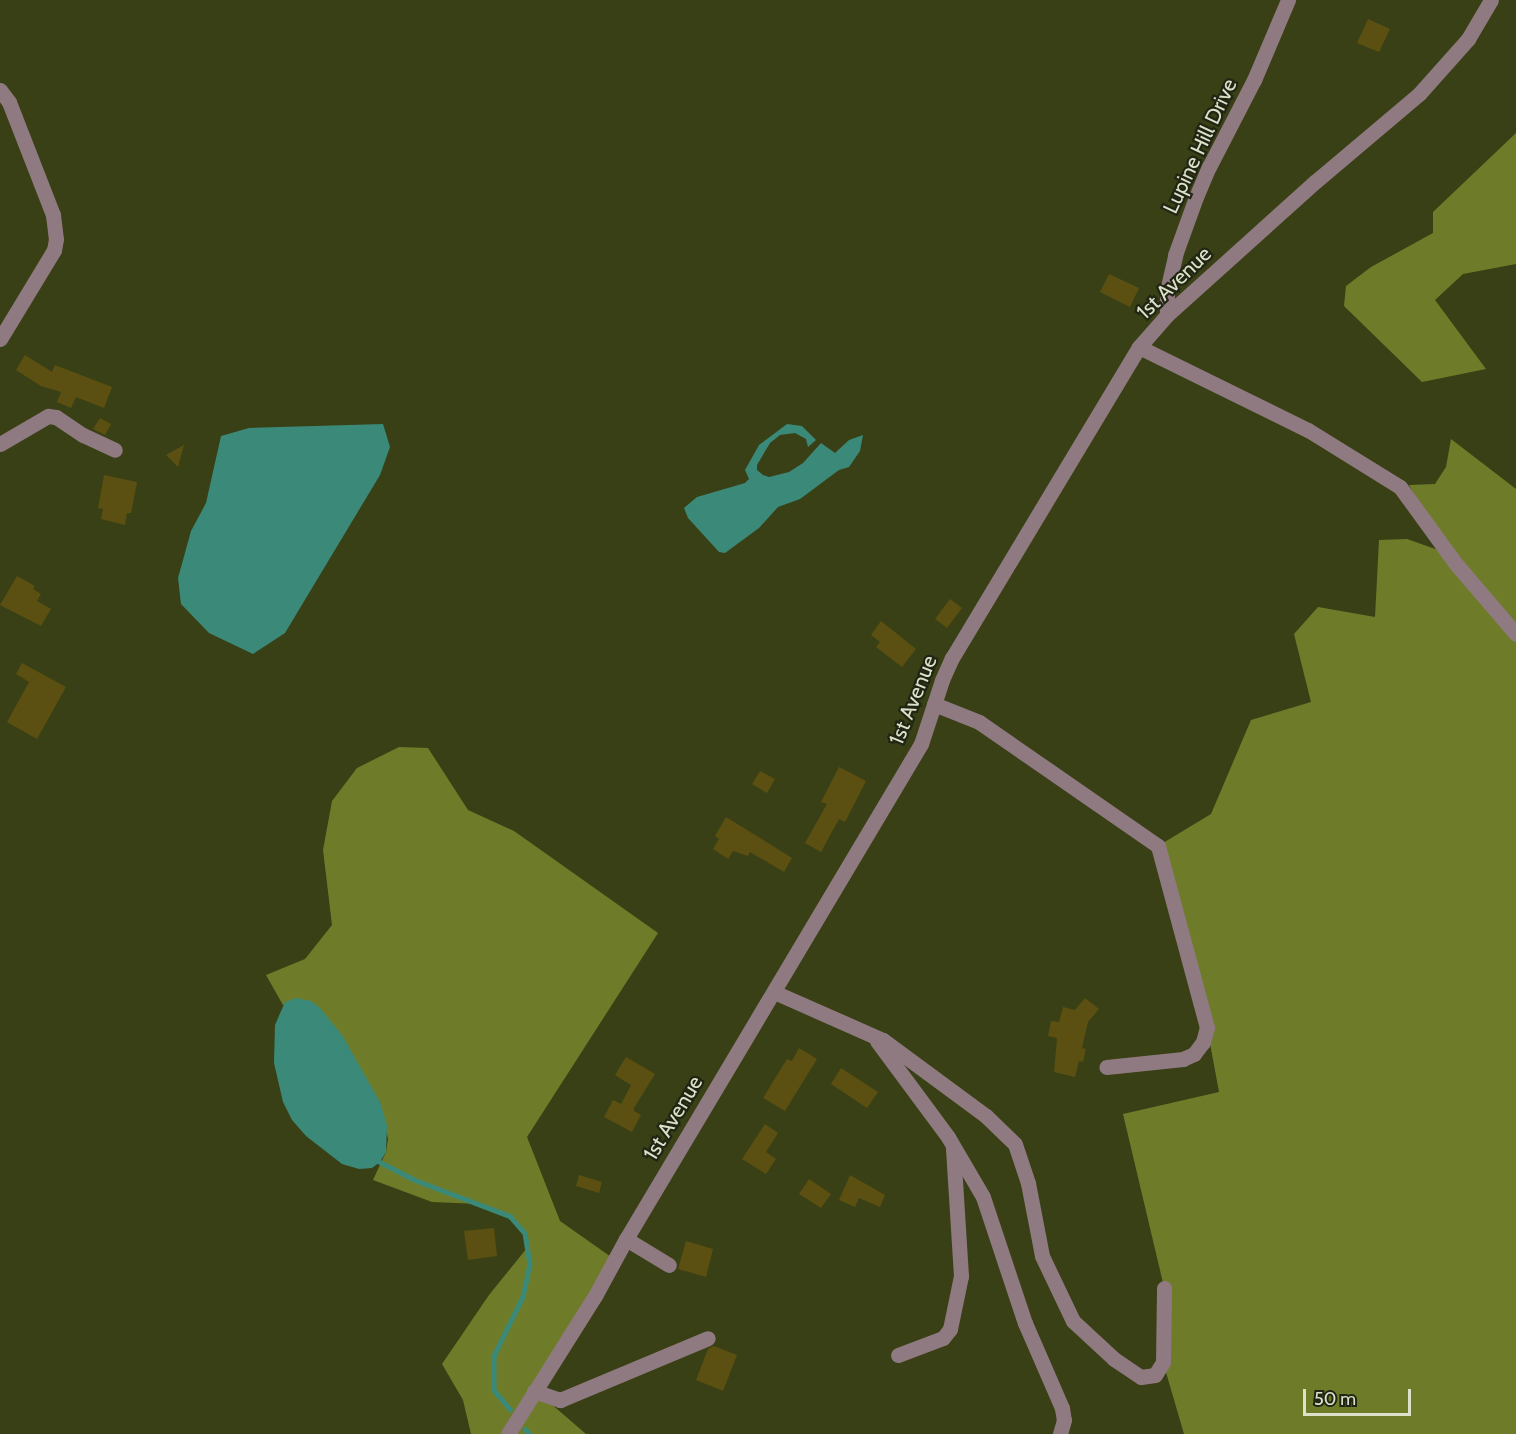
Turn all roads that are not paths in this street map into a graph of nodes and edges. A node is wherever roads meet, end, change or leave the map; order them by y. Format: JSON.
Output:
{"nodes":[{"id":1,"x":1288,"y":0,"type":"edge"},
{"id":2,"x":1491,"y":0,"type":"edge"},
{"id":3,"x":0,"y":90,"type":"edge"},
{"id":4,"x":1167,"y":315,"type":"junction"},
{"id":5,"x":0,"y":339,"type":"edge"},
{"id":6,"x":1139,"y":347,"type":"junction"},
{"id":7,"x":0,"y":444,"type":"edge"},
{"id":8,"x":115,"y":450,"type":"dead end"},
{"id":9,"x":1516,"y":634,"type":"edge"},
{"id":10,"x":934,"y":704,"type":"junction"},
{"id":11,"x":774,"y":992,"type":"junction"},
{"id":12,"x":872,"y":1034,"type":"junction"},
{"id":13,"x":1106,"y":1067,"type":"dead end"},
{"id":14,"x":953,"y":1145,"type":"junction"},
{"id":15,"x":626,"y":1239,"type":"junction"},
{"id":16,"x":669,"y":1265,"type":"dead end"},
{"id":17,"x":1164,"y":1287,"type":"dead end"},
{"id":18,"x":708,"y":1338,"type":"dead end"},
{"id":19,"x":898,"y":1355,"type":"dead end"},
{"id":20,"x":534,"y":1391,"type":"junction"},
{"id":21,"x":508,"y":1434,"type":"edge"},
{"id":22,"x":1060,"y":1434,"type":"edge"}],
"edges":[{"from":1,"to":4,"type":"street","name":"Lupine Hill Drive"},
{"from":2,"to":4,"type":"street","name":"1st Avenue"},
{"from":3,"to":5,"type":"street"},
{"from":4,"to":6,"type":"street","name":"1st Avenue"},
{"from":6,"to":9,"type":"street"},
{"from":6,"to":10,"type":"street","name":"1st Avenue"},
{"from":7,"to":8,"type":"street"},
{"from":10,"to":11,"type":"street","name":"1st Avenue"},
{"from":10,"to":13,"type":"street"},
{"from":11,"to":12,"type":"street"},
{"from":11,"to":15,"type":"street","name":"1st Avenue"},
{"from":12,"to":14,"type":"street"},
{"from":12,"to":17,"type":"street"},
{"from":14,"to":19,"type":"street"},
{"from":14,"to":22,"type":"street"},
{"from":15,"to":16,"type":"street"},
{"from":15,"to":20,"type":"street","name":"1st Avenue"},
{"from":18,"to":20,"type":"street"},
{"from":20,"to":21,"type":"street","name":"1st Avenue"}]}
